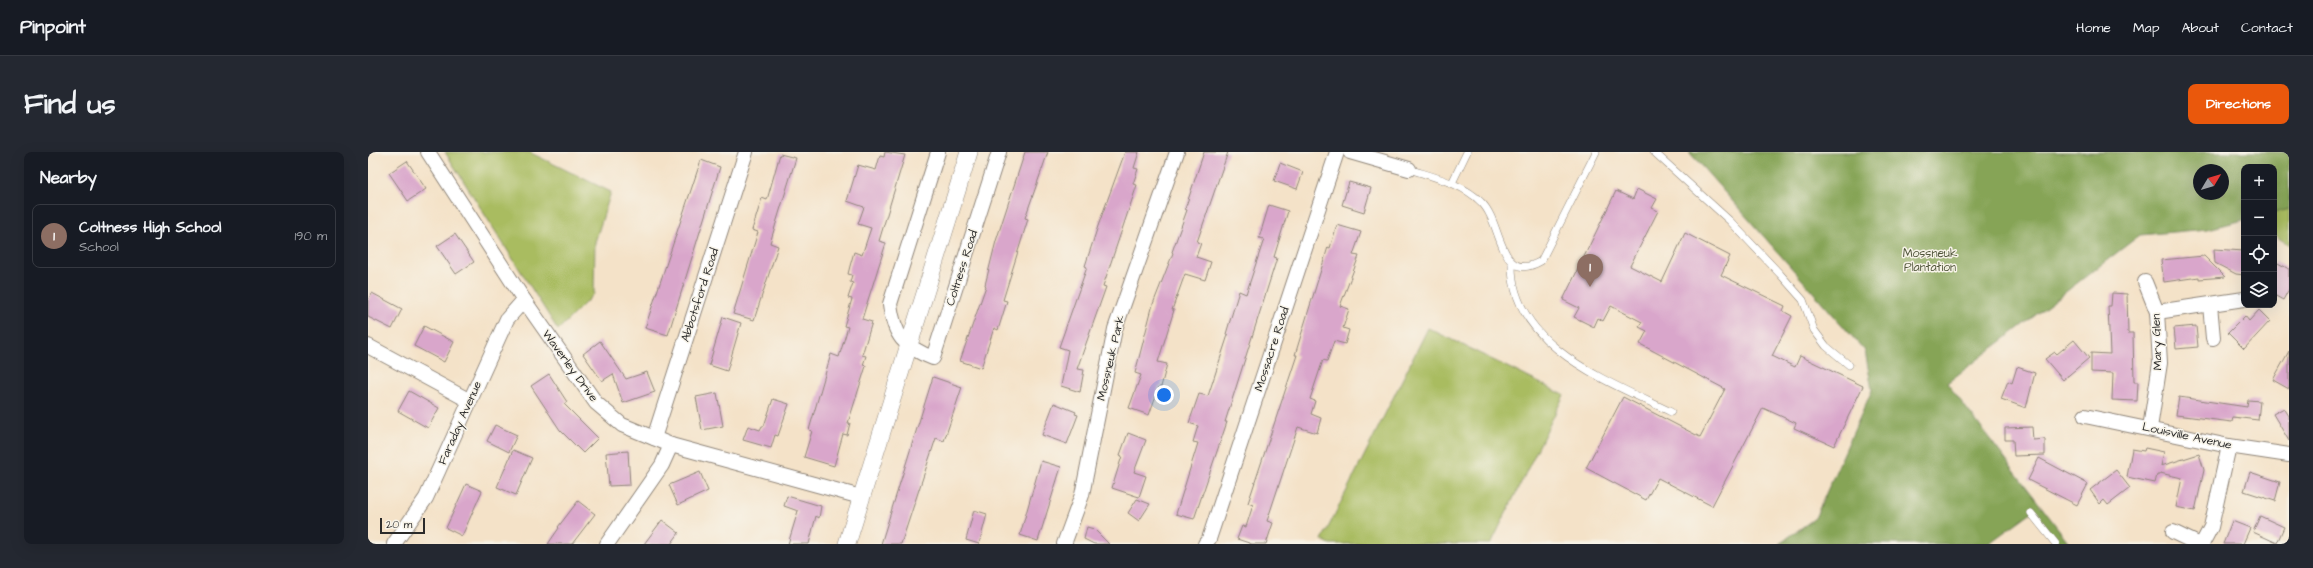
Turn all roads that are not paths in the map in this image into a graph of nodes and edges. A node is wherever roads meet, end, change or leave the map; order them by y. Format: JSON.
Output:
{"nodes":[{"id":1,"x":428,"y":152,"type":"edge"},
{"id":2,"x":746,"y":152,"type":"edge"},
{"id":3,"x":938,"y":152,"type":"edge"},
{"id":4,"x":970,"y":152,"type":"edge"},
{"id":5,"x":999,"y":152,"type":"edge"},
{"id":6,"x":1177,"y":152,"type":"edge"},
{"id":7,"x":1337,"y":152,"type":"edge"},
{"id":8,"x":1350,"y":152,"type":"edge"},
{"id":9,"x":1467,"y":152,"type":"edge"},
{"id":10,"x":1596,"y":152,"type":"edge"},
{"id":11,"x":1654,"y":152,"type":"edge"},
{"id":12,"x":1409,"y":169,"type":"joint"},
{"id":13,"x":1452,"y":184,"type":"junction"},
{"id":14,"x":1512,"y":263,"type":"junction"},
{"id":15,"x":2145,"y":282,"type":"dead end"},
{"id":16,"x":524,"y":300,"type":"junction"},
{"id":17,"x":2241,"y":300,"type":"edge"},
{"id":18,"x":2210,"y":305,"type":"junction"},
{"id":19,"x":2156,"y":312,"type":"junction"},
{"id":20,"x":2214,"y":338,"type":"dead end"},
{"id":21,"x":368,"y":346,"type":"edge"},
{"id":22,"x":908,"y":347,"type":"junction"},
{"id":23,"x":1849,"y":365,"type":"dead end"},
{"id":24,"x":470,"y":402,"type":"junction"},
{"id":25,"x":1671,"y":412,"type":"dead end"},
{"id":26,"x":2085,"y":416,"type":"dead end"},
{"id":27,"x":2150,"y":428,"type":"junction"},
{"id":28,"x":654,"y":438,"type":"junction"},
{"id":29,"x":671,"y":445,"type":"junction"},
{"id":30,"x":2229,"y":446,"type":"junction"},
{"id":31,"x":2289,"y":455,"type":"edge"},
{"id":32,"x":862,"y":497,"type":"junction"},
{"id":33,"x":2031,"y":513,"type":"dead end"},
{"id":34,"x":2173,"y":532,"type":"dead end"},
{"id":35,"x":394,"y":544,"type":"edge"},
{"id":36,"x":606,"y":544,"type":"edge"},
{"id":37,"x":847,"y":544,"type":"edge"},
{"id":38,"x":1064,"y":544,"type":"edge"},
{"id":39,"x":1205,"y":544,"type":"edge"},
{"id":40,"x":2056,"y":544,"type":"edge"},
{"id":41,"x":2198,"y":544,"type":"edge"},
{"id":42,"x":2202,"y":544,"type":"edge"}],
"edges":[{"from":1,"to":16,"type":"street","name":"Waverley Drive"},
{"from":2,"to":28,"type":"street","name":"Abbotsford Road"},
{"from":3,"to":22,"type":"street"},
{"from":4,"to":22,"type":"street"},
{"from":5,"to":22,"type":"street","name":"Coltness Road"},
{"from":6,"to":38,"type":"street","name":"Mossneuk Park"},
{"from":7,"to":39,"type":"street","name":"Mossacre Road"},
{"from":8,"to":12,"type":"street"},
{"from":9,"to":13,"type":"lane"},
{"from":10,"to":14,"type":"lane"},
{"from":11,"to":23,"type":"lane"},
{"from":12,"to":13,"type":"lane"},
{"from":13,"to":14,"type":"lane"},
{"from":14,"to":25,"type":"lane"},
{"from":15,"to":19,"type":"street","name":"Mary Glen"},
{"from":16,"to":24,"type":"street","name":"Faraday Avenue"},
{"from":16,"to":28,"type":"street","name":"Waverley Drive"},
{"from":17,"to":18,"type":"street"},
{"from":18,"to":19,"type":"street"},
{"from":18,"to":20,"type":"street"},
{"from":19,"to":27,"type":"street","name":"Mary Glen"},
{"from":21,"to":24,"type":"street"},
{"from":22,"to":32,"type":"street"},
{"from":24,"to":35,"type":"street","name":"Faraday Avenue"},
{"from":26,"to":27,"type":"street","name":"Louisville Avenue"},
{"from":27,"to":30,"type":"street","name":"Louisville Avenue"},
{"from":28,"to":29,"type":"street","name":"Waverley Drive"},
{"from":29,"to":32,"type":"street","name":"Waverley Drive"},
{"from":29,"to":36,"type":"street"},
{"from":30,"to":31,"type":"street","name":"Louisville Avenue"},
{"from":30,"to":42,"type":"street"},
{"from":32,"to":37,"type":"street"},
{"from":33,"to":40,"type":"lane"},
{"from":34,"to":41,"type":"street"}]}
